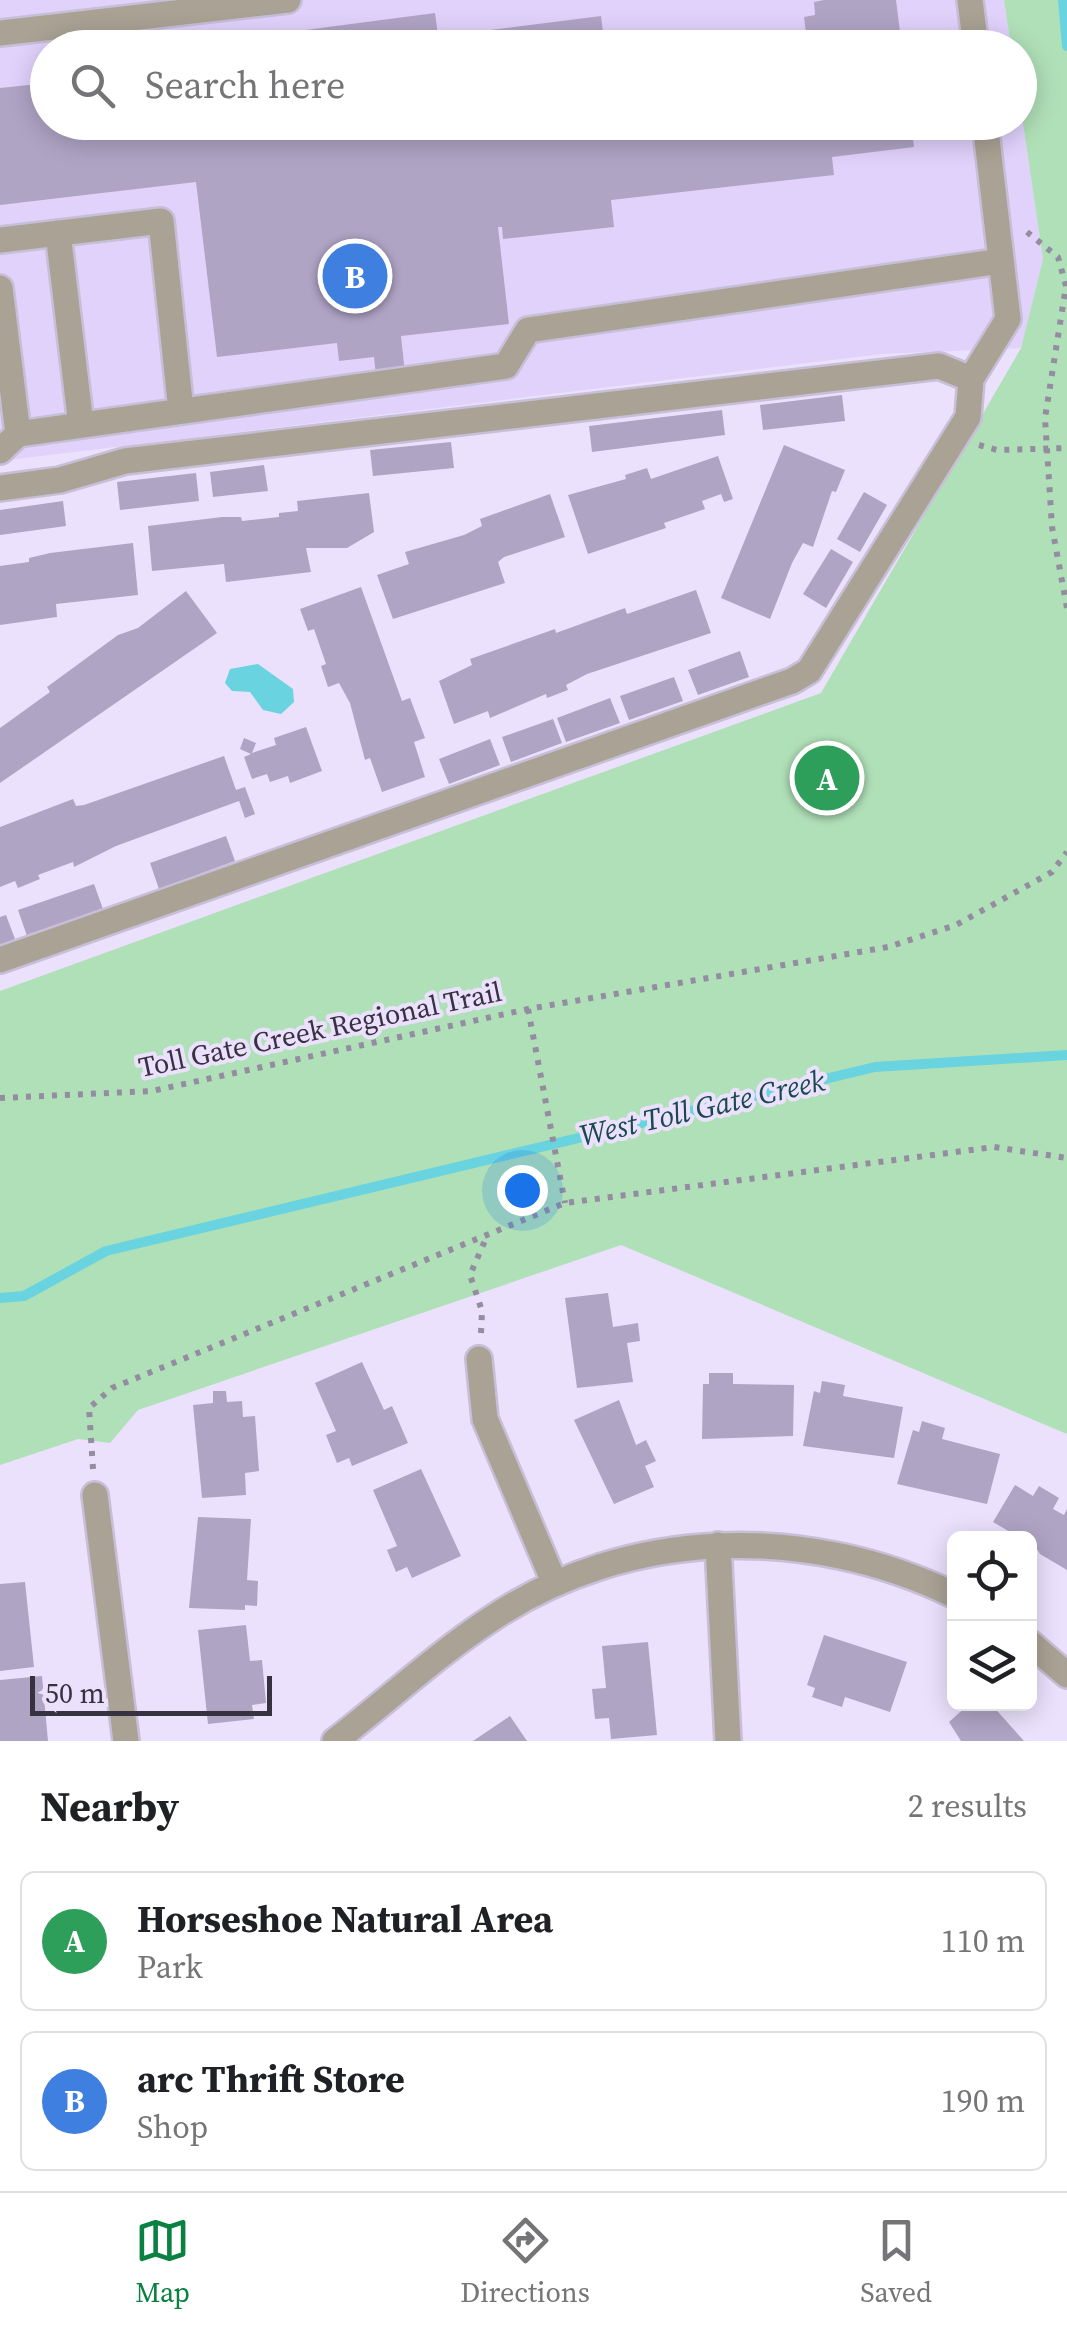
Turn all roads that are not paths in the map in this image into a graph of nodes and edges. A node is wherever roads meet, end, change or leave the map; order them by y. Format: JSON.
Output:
{"nodes":[{"id":1,"x":288,"y":0,"type":"edge"},
{"id":2,"x":970,"y":0,"type":"edge"},
{"id":3,"x":30,"y":30,"type":"edge"},
{"id":4,"x":34,"y":30,"type":"edge"},
{"id":5,"x":974,"y":30,"type":"edge"},
{"id":6,"x":0,"y":34,"type":"edge"},
{"id":7,"x":987,"y":140,"type":"edge"},
{"id":8,"x":58,"y":233,"type":"junction"},
{"id":9,"x":0,"y":240,"type":"edge"},
{"id":10,"x":1001,"y":261,"type":"junction"},
{"id":11,"x":0,"y":288,"type":"edge"},
{"id":12,"x":971,"y":379,"type":"junction"},
{"id":13,"x":181,"y":411,"type":"junction"},
{"id":14,"x":81,"y":425,"type":"junction"},
{"id":15,"x":9,"y":442,"type":"edge"},
{"id":16,"x":0,"y":488,"type":"edge"},
{"id":17,"x":0,"y":960,"type":"edge"},
{"id":18,"x":479,"y":1359,"type":"road end"},
{"id":19,"x":95,"y":1495,"type":"road end"},
{"id":20,"x":718,"y":1545,"type":"junction"},
{"id":21,"x":555,"y":1584,"type":"junction"},
{"id":22,"x":947,"y":1593,"type":"edge"},
{"id":23,"x":1037,"y":1649,"type":"edge"},
{"id":24,"x":1067,"y":1675,"type":"edge"},
{"id":25,"x":126,"y":1741,"type":"edge"},
{"id":26,"x":335,"y":1741,"type":"edge"},
{"id":27,"x":728,"y":1741,"type":"edge"}],
"edges":[{"from":1,"to":4,"type":"street"},
{"from":2,"to":5,"type":"street"},
{"from":3,"to":6,"type":"street"},
{"from":7,"to":10,"type":"street"},
{"from":8,"to":9,"type":"street"},
{"from":8,"to":13,"type":"street"},
{"from":8,"to":14,"type":"street"},
{"from":10,"to":12,"type":"street"},
{"from":10,"to":13,"type":"street"},
{"from":11,"to":15,"type":"street"},
{"from":12,"to":16,"type":"street"},
{"from":12,"to":17,"type":"street"},
{"from":13,"to":14,"type":"street"},
{"from":14,"to":15,"type":"street"},
{"from":18,"to":21,"type":"street"},
{"from":19,"to":25,"type":"street"},
{"from":20,"to":21,"type":"street"},
{"from":20,"to":22,"type":"street"},
{"from":20,"to":27,"type":"street"},
{"from":21,"to":26,"type":"street"},
{"from":23,"to":24,"type":"street"}]}
